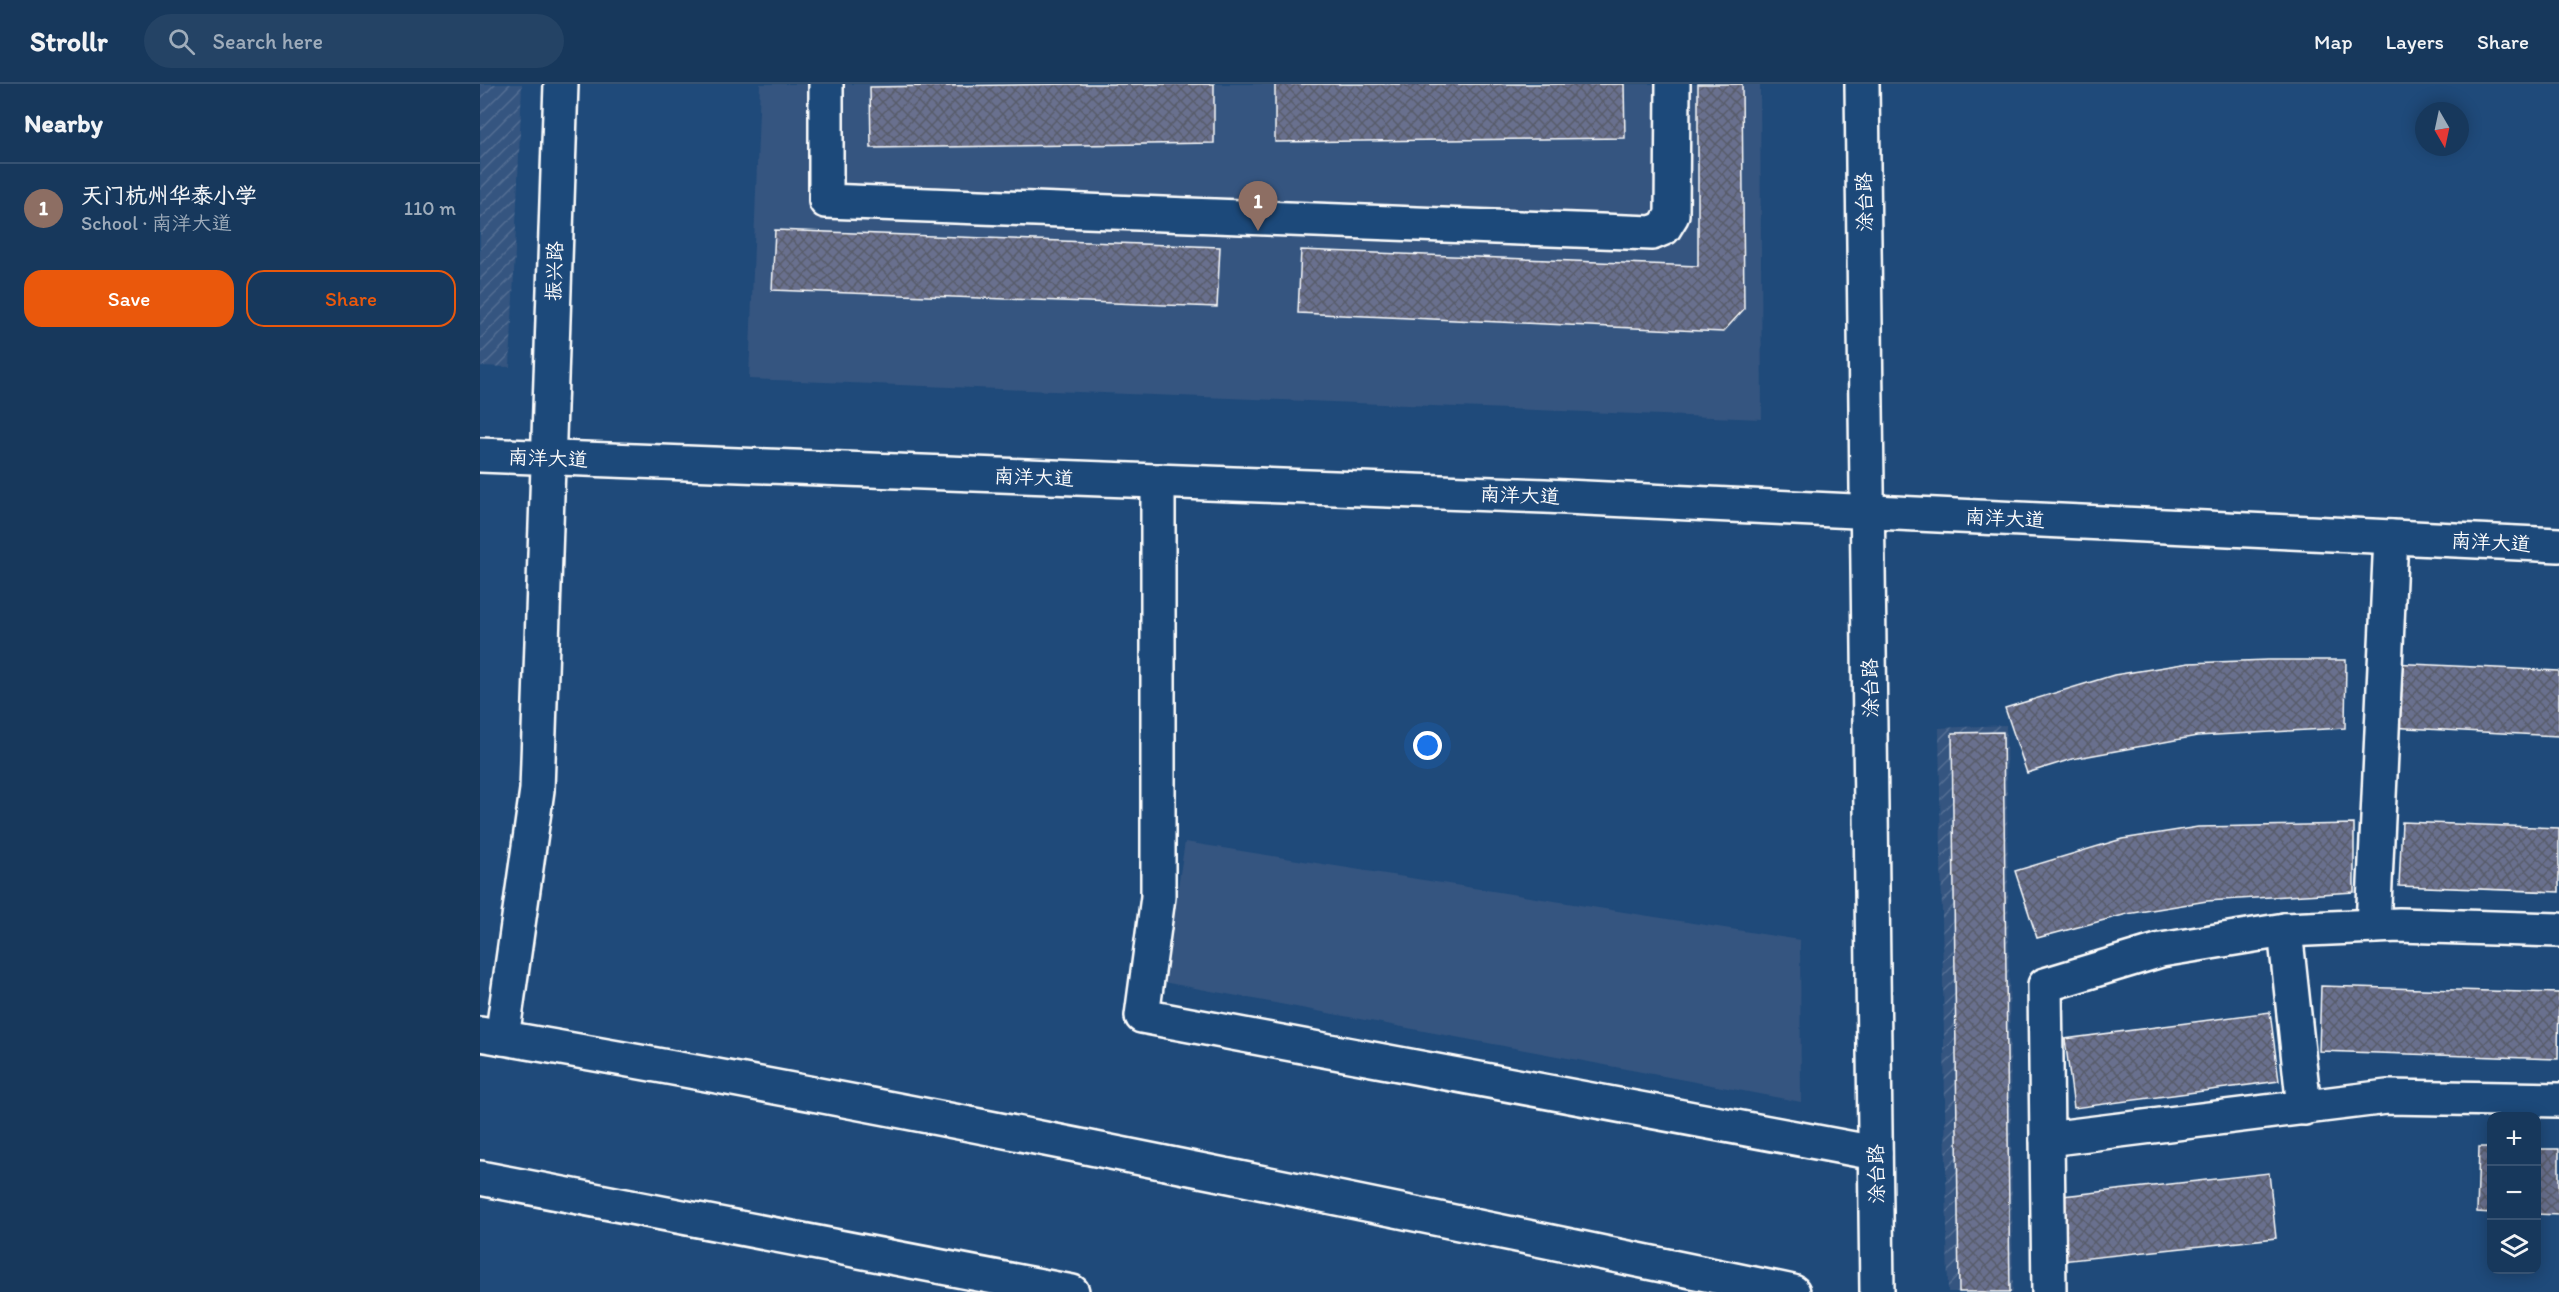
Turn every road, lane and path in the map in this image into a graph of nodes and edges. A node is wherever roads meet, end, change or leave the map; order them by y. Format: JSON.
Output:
{"nodes":[{"id":1,"x":561,"y":84,"type":"edge"},
{"id":2,"x":826,"y":84,"type":"edge"},
{"id":3,"x":1673,"y":84,"type":"edge"},
{"id":4,"x":1862,"y":84,"type":"edge"},
{"id":5,"x":480,"y":455,"type":"edge"},
{"id":6,"x":547,"y":458,"type":"junction"},
{"id":7,"x":1158,"y":481,"type":"junction"},
{"id":8,"x":1868,"y":512,"type":"junction"},
{"id":9,"x":2391,"y":537,"type":"junction"},
{"id":10,"x":2559,"y":545,"type":"edge"},
{"id":11,"x":2373,"y":926,"type":"junction"},
{"id":12,"x":2286,"y":930,"type":"junction"},
{"id":13,"x":2559,"y":930,"type":"edge"},
{"id":14,"x":491,"y":1036,"type":"edge"},
{"id":15,"x":2559,"y":1100,"type":"edge"},
{"id":16,"x":2304,"y":1108,"type":"junction"},
{"id":17,"x":2047,"y":1139,"type":"junction"},
{"id":18,"x":1875,"y":1153,"type":"junction"},
{"id":19,"x":480,"y":1178,"type":"edge"},
{"id":20,"x":1071,"y":1292,"type":"edge"},
{"id":21,"x":1793,"y":1292,"type":"edge"},
{"id":22,"x":1877,"y":1292,"type":"edge"},
{"id":23,"x":2049,"y":1292,"type":"edge"}],
"edges":[{"from":1,"to":6,"type":"street","name":"振兴路"},
{"from":2,"to":3,"type":"street"},
{"from":4,"to":8,"type":"street","name":"涂台路"},
{"from":5,"to":6,"type":"street","name":"南洋大道"},
{"from":6,"to":7,"type":"street","name":"南洋大道"},
{"from":6,"to":14,"type":"street","name":"振兴路"},
{"from":7,"to":8,"type":"street","name":"南洋大道"},
{"from":7,"to":18,"type":"street"},
{"from":8,"to":9,"type":"street","name":"南洋大道"},
{"from":8,"to":18,"type":"street","name":"涂台路"},
{"from":9,"to":10,"type":"street","name":"南洋大道"},
{"from":9,"to":11,"type":"street"},
{"from":11,"to":12,"type":"street"},
{"from":11,"to":13,"type":"street"},
{"from":12,"to":16,"type":"street"},
{"from":12,"to":17,"type":"street"},
{"from":14,"to":21,"type":"street"},
{"from":15,"to":16,"type":"street"},
{"from":16,"to":17,"type":"street"},
{"from":17,"to":23,"type":"street"},
{"from":18,"to":22,"type":"street","name":"涂台路"},
{"from":19,"to":20,"type":"street"}]}
